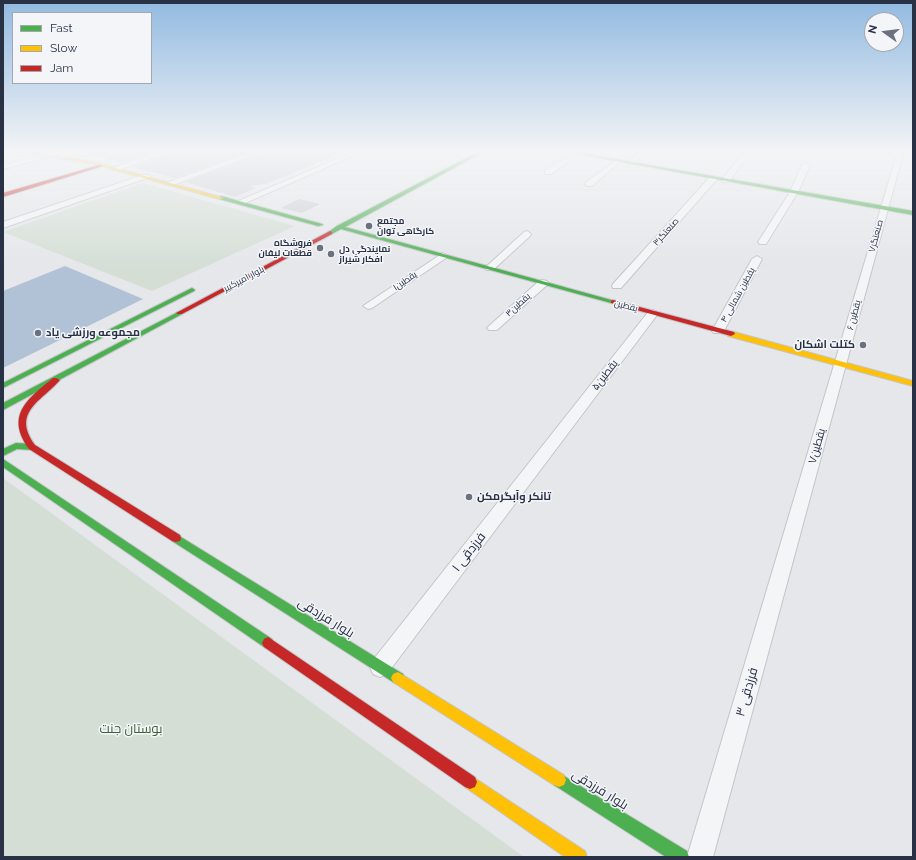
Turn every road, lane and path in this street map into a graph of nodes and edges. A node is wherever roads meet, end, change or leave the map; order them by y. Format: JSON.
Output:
{"nodes":[{"id":1,"x":19,"y":190,"type":"edge"},
{"id":2,"x":107,"y":190,"type":"edge"},
{"id":3,"x":196,"y":190,"type":"edge"},
{"id":4,"x":267,"y":190,"type":"edge"},
{"id":5,"x":409,"y":190,"type":"edge"},
{"id":6,"x":703,"y":190,"type":"edge"},
{"id":7,"x":783,"y":190,"type":"edge"},
{"id":8,"x":889,"y":190,"type":"edge"},
{"id":9,"x":794,"y":192,"type":"junction"},
{"id":10,"x":3,"y":195,"type":"edge"},
{"id":11,"x":240,"y":202,"type":"junction"},
{"id":12,"x":883,"y":208,"type":"junction"},
{"id":13,"x":913,"y":213,"type":"edge"},
{"id":14,"x":3,"y":225,"type":"edge"},
{"id":15,"x":340,"y":227,"type":"junction"},
{"id":16,"x":306,"y":232,"type":"dead end"},
{"id":17,"x":527,"y":234,"type":"dead end"},
{"id":18,"x":763,"y":242,"type":"dead end"},
{"id":19,"x":442,"y":256,"type":"junction"},
{"id":20,"x":757,"y":259,"type":"dead end"},
{"id":21,"x":868,"y":265,"type":"joint"},
{"id":22,"x":490,"y":268,"type":"junction"},
{"id":23,"x":543,"y":283,"type":"junction"},
{"id":24,"x":202,"y":285,"type":"dead end"},
{"id":25,"x":617,"y":286,"type":"dead end"},
{"id":26,"x":368,"y":306,"type":"dead end"},
{"id":27,"x":653,"y":313,"type":"junction"},
{"id":28,"x":493,"y":328,"type":"dead end"},
{"id":29,"x":718,"y":331,"type":"junction"},
{"id":30,"x":840,"y":364,"type":"junction"},
{"id":31,"x":37,"y":369,"type":"junction"},
{"id":32,"x":61,"y":376,"type":"junction"},
{"id":33,"x":3,"y":378,"type":"edge"},
{"id":34,"x":913,"y":384,"type":"edge"},
{"id":35,"x":3,"y":386,"type":"edge"},
{"id":36,"x":3,"y":407,"type":"edge"},
{"id":37,"x":557,"y":437,"type":"joint"},
{"id":38,"x":32,"y":447,"type":"junction"},
{"id":39,"x":3,"y":453,"type":"edge"},
{"id":40,"x":4,"y":462,"type":"edge"},
{"id":41,"x":794,"y":528,"type":"joint"},
{"id":42,"x":380,"y":667,"type":"junction"},
{"id":43,"x":579,"y":857,"type":"edge"},
{"id":44,"x":682,"y":857,"type":"edge"},
{"id":45,"x":700,"y":857,"type":"edge"}],
"edges":[{"from":1,"to":10,"type":"street"},
{"from":2,"to":14,"type":"street"},
{"from":3,"to":11,"type":"street"},
{"from":4,"to":11,"type":"street"},
{"from":5,"to":15,"type":"street","name":"بلوار امیرکبیر"},
{"from":6,"to":25,"type":"street","name":"صنعتگر۳"},
{"from":7,"to":9,"type":"street"},
{"from":8,"to":12,"type":"street","name":"صنعتگر۷"},
{"from":9,"to":12,"type":"street"},
{"from":9,"to":18,"type":"street"},
{"from":11,"to":16,"type":"street"},
{"from":12,"to":13,"type":"street"},
{"from":12,"to":21,"type":"street","name":"صنعتگر۷"},
{"from":15,"to":19,"type":"street","name":"یقطین"},
{"from":15,"to":32,"type":"street","name":"بلوار امیرکبیر"},
{"from":17,"to":22,"type":"street"},
{"from":19,"to":22,"type":"street","name":"یقطین"},
{"from":19,"to":26,"type":"street","name":"یقطین۱"},
{"from":20,"to":29,"type":"street","name":"یقطین شمالی ۴"},
{"from":21,"to":30,"type":"street","name":"یقطین ۶"},
{"from":22,"to":23,"type":"street","name":"یقطین"},
{"from":23,"to":27,"type":"street","name":"یقطین"},
{"from":23,"to":28,"type":"street","name":"یقطین۳"},
{"from":24,"to":31,"type":"street"},
{"from":27,"to":29,"type":"street","name":"یقطین"},
{"from":27,"to":37,"type":"street","name":"یقطین۵"},
{"from":29,"to":30,"type":"street","name":"یقطین"},
{"from":30,"to":34,"type":"street","name":"یقطین"},
{"from":30,"to":41,"type":"street","name":"یقطین۷"},
{"from":31,"to":33,"type":"street"},
{"from":31,"to":35,"type":"street"},
{"from":32,"to":36,"type":"street","name":"بلوار امیرکبیر"},
{"from":32,"to":38,"type":"street","name":"بلوار فرزدقی"},
{"from":37,"to":42,"type":"street","name":"فرزدقی ۱"},
{"from":38,"to":39,"type":"street"},
{"from":38,"to":42,"type":"street","name":"بلوار فرزدقی"},
{"from":40,"to":43,"type":"street"},
{"from":41,"to":45,"type":"street","name":"فرزدقی ۳"},
{"from":42,"to":44,"type":"street","name":"بلوار فرزدقی"}]}
